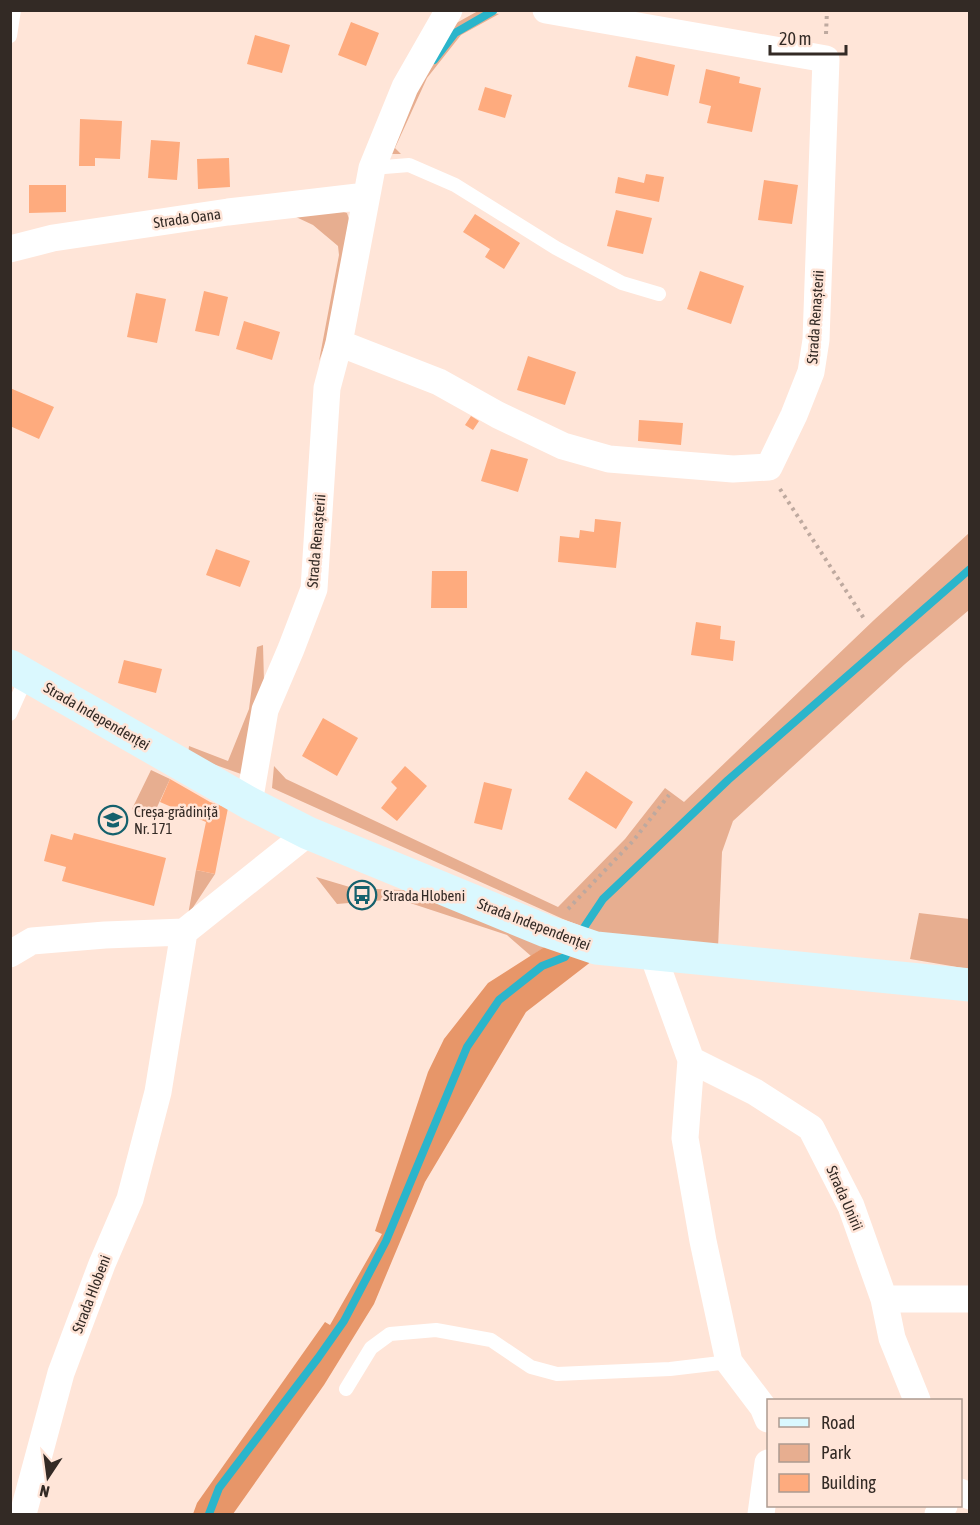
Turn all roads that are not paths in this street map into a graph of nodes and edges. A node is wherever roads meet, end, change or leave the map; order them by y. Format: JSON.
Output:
{"nodes":[{"id":1,"x":14,"y":10,"type":"edge"},
{"id":2,"x":449,"y":10,"type":"edge"},
{"id":3,"x":546,"y":10,"type":"edge"},
{"id":4,"x":10,"y":36,"type":"edge"},
{"id":5,"x":372,"y":168,"type":"junction"},
{"id":6,"x":366,"y":196,"type":"junction"},
{"id":7,"x":10,"y":249,"type":"edge"},
{"id":8,"x":659,"y":294,"type":"dead end"},
{"id":9,"x":339,"y":343,"type":"junction"},
{"id":10,"x":19,"y":671,"type":"edge"},
{"id":11,"x":10,"y":714,"type":"edge"},
{"id":12,"x":249,"y":803,"type":"junction"},
{"id":13,"x":308,"y":833,"type":"junction"},
{"id":14,"x":183,"y":932,"type":"junction"},
{"id":15,"x":10,"y":954,"type":"edge"},
{"id":16,"x":653,"y":955,"type":"junction"},
{"id":17,"x":969,"y":985,"type":"edge"},
{"id":18,"x":691,"y":1060,"type":"junction"},
{"id":19,"x":884,"y":1299,"type":"junction"},
{"id":20,"x":969,"y":1299,"type":"edge"},
{"id":21,"x":729,"y":1362,"type":"junction"},
{"id":22,"x":346,"y":1389,"type":"dead end"},
{"id":23,"x":916,"y":1399,"type":"edge"},
{"id":24,"x":767,"y":1417,"type":"edge"},
{"id":25,"x":767,"y":1470,"type":"edge"},
{"id":26,"x":23,"y":1515,"type":"edge"},
{"id":27,"x":761,"y":1515,"type":"edge"}],
"edges":[{"from":1,"to":4,"type":"lane"},
{"from":2,"to":5,"type":"street","name":"Strada Renașterii"},
{"from":3,"to":9,"type":"street","name":"Strada Renașterii"},
{"from":5,"to":6,"type":"street","name":"Strada Renașterii"},
{"from":5,"to":8,"type":"lane"},
{"from":6,"to":7,"type":"street","name":"Strada Oana"},
{"from":6,"to":9,"type":"street","name":"Strada Renașterii"},
{"from":9,"to":12,"type":"street","name":"Strada Renașterii"},
{"from":10,"to":11,"type":"lane"},
{"from":10,"to":12,"type":"main road","name":"Strada Independenței"},
{"from":12,"to":13,"type":"main road","name":"Strada Independenței"},
{"from":13,"to":14,"type":"street"},
{"from":13,"to":16,"type":"main road","name":"Strada Independenței"},
{"from":14,"to":15,"type":"street"},
{"from":14,"to":26,"type":"street","name":"Strada Hlobeni"},
{"from":16,"to":17,"type":"main road","name":"Strada Independenței"},
{"from":16,"to":18,"type":"street"},
{"from":18,"to":19,"type":"street","name":"Strada Unirii"},
{"from":18,"to":21,"type":"street"},
{"from":19,"to":20,"type":"street"},
{"from":19,"to":23,"type":"street","name":"Strada Unirii"},
{"from":21,"to":22,"type":"lane"},
{"from":21,"to":24,"type":"street"},
{"from":25,"to":27,"type":"street"}]}
